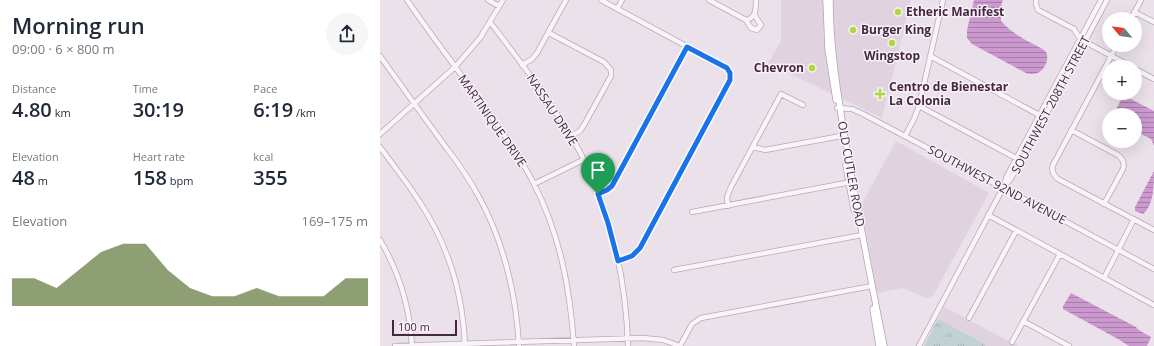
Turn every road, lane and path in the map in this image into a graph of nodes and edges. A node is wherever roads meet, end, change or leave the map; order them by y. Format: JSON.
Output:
{"nodes":[{"id":1,"x":407,"y":0,"type":"edge"},
{"id":2,"x":488,"y":0,"type":"edge"},
{"id":3,"x":503,"y":0,"type":"edge"},
{"id":4,"x":566,"y":0,"type":"edge"},
{"id":5,"x":601,"y":0,"type":"edge"},
{"id":6,"x":622,"y":0,"type":"edge"},
{"id":7,"x":709,"y":0,"type":"edge"},
{"id":8,"x":756,"y":0,"type":"edge"},
{"id":9,"x":826,"y":0,"type":"edge"},
{"id":10,"x":830,"y":0,"type":"edge"},
{"id":11,"x":943,"y":0,"type":"edge"},
{"id":12,"x":1036,"y":0,"type":"edge"},
{"id":13,"x":1101,"y":0,"type":"edge"},
{"id":14,"x":1107,"y":0,"type":"edge"},
{"id":15,"x":1141,"y":0,"type":"edge"},
{"id":16,"x":499,"y":6,"type":"junction"},
{"id":17,"x":617,"y":9,"type":"junction"},
{"id":18,"x":1134,"y":12,"type":"edge"},
{"id":19,"x":754,"y":14,"type":"junction"},
{"id":20,"x":1142,"y":16,"type":"edge"},
{"id":21,"x":748,"y":19,"type":"junction"},
{"id":22,"x":829,"y":20,"type":"junction"},
{"id":23,"x":490,"y":22,"type":"junction"},
{"id":24,"x":1154,"y":22,"type":"edge"},
{"id":25,"x":1074,"y":29,"type":"junction"},
{"id":26,"x":1086,"y":29,"type":"junction"},
{"id":27,"x":549,"y":33,"type":"junction"},
{"id":28,"x":1080,"y":39,"type":"junction"},
{"id":29,"x":1085,"y":42,"type":"junction"},
{"id":30,"x":687,"y":47,"type":"junction"},
{"id":31,"x":1113,"y":52,"type":"edge"},
{"id":32,"x":380,"y":56,"type":"edge"},
{"id":33,"x":930,"y":56,"type":"junction"},
{"id":34,"x":1111,"y":56,"type":"junction"},
{"id":35,"x":1119,"y":60,"type":"edge"},
{"id":36,"x":522,"y":65,"type":"junction"},
{"id":37,"x":455,"y":67,"type":"junction"},
{"id":38,"x":1142,"y":73,"type":"edge"},
{"id":39,"x":1154,"y":79,"type":"edge"},
{"id":40,"x":415,"y":104,"type":"junction"},
{"id":41,"x":803,"y":105,"type":"dead end"},
{"id":42,"x":919,"y":106,"type":"junction"},
{"id":43,"x":839,"y":108,"type":"junction"},
{"id":44,"x":1042,"y":116,"type":"junction"},
{"id":45,"x":1071,"y":130,"type":"junction"},
{"id":46,"x":380,"y":134,"type":"edge"},
{"id":47,"x":571,"y":136,"type":"junction"},
{"id":48,"x":841,"y":136,"type":"junction"},
{"id":49,"x":905,"y":136,"type":"junction"},
{"id":50,"x":380,"y":147,"type":"edge"},
{"id":51,"x":753,"y":147,"type":"junction"},
{"id":52,"x":1016,"y":158,"type":"junction"},
{"id":53,"x":583,"y":160,"type":"junction"},
{"id":54,"x":850,"y":182,"type":"junction"},
{"id":55,"x":534,"y":184,"type":"junction"},
{"id":56,"x":1003,"y":188,"type":"junction"},
{"id":57,"x":598,"y":194,"type":"junction"},
{"id":58,"x":1104,"y":204,"type":"junction"},
{"id":59,"x":728,"y":206,"type":"junction"},
{"id":60,"x":692,"y":212,"type":"dead end"},
{"id":61,"x":988,"y":215,"type":"junction"},
{"id":62,"x":1134,"y":219,"type":"junction"},
{"id":63,"x":1154,"y":230,"type":"edge"},
{"id":64,"x":1016,"y":231,"type":"junction"},
{"id":65,"x":860,"y":236,"type":"junction"},
{"id":66,"x":380,"y":240,"type":"edge"},
{"id":67,"x":1118,"y":250,"type":"junction"},
{"id":68,"x":1060,"y":254,"type":"junction"},
{"id":69,"x":618,"y":261,"type":"junction"},
{"id":70,"x":1154,"y":269,"type":"edge"},
{"id":71,"x":674,"y":270,"type":"dead end"},
{"id":72,"x":1104,"y":278,"type":"junction"},
{"id":73,"x":870,"y":287,"type":"junction"},
{"id":74,"x":1154,"y":306,"type":"edge"},
{"id":75,"x":969,"y":318,"type":"dead end"},
{"id":76,"x":1023,"y":321,"type":"junction"},
{"id":77,"x":628,"y":338,"type":"junction"},
{"id":78,"x":573,"y":340,"type":"junction"},
{"id":79,"x":1012,"y":342,"type":"dead end"},
{"id":80,"x":519,"y":344,"type":"edge"},
{"id":81,"x":465,"y":345,"type":"edge"},
{"id":82,"x":395,"y":346,"type":"edge"},
{"id":83,"x":412,"y":346,"type":"edge"},
{"id":84,"x":574,"y":346,"type":"edge"},
{"id":85,"x":628,"y":346,"type":"edge"},
{"id":86,"x":680,"y":346,"type":"edge"},
{"id":87,"x":879,"y":346,"type":"edge"},
{"id":88,"x":884,"y":346,"type":"edge"},
{"id":89,"x":919,"y":346,"type":"edge"},
{"id":90,"x":1069,"y":346,"type":"edge"}],
"edges":[{"from":1,"to":37,"type":"street","name":"MARTINIQUE DRIVE"},
{"from":2,"to":16,"type":"street"},
{"from":3,"to":16,"type":"street"},
{"from":4,"to":27,"type":"street"},
{"from":5,"to":17,"type":"street"},
{"from":6,"to":17,"type":"street"},
{"from":7,"to":21,"type":"street"},
{"from":8,"to":19,"type":"street"},
{"from":9,"to":22,"type":"main road","name":"OLD CUTLER ROAD"},
{"from":10,"to":22,"type":"main road","name":"OLD CUTLER ROAD"},
{"from":11,"to":33,"type":"street"},
{"from":12,"to":25,"type":"street"},
{"from":13,"to":26,"type":"street","name":"SOUTHWEST 208TH STREET"},
{"from":14,"to":29,"type":"street","name":"SOUTHWEST 208TH STREET"},
{"from":15,"to":18,"type":"street"},
{"from":16,"to":23,"type":"street"},
{"from":17,"to":30,"type":"street"},
{"from":19,"to":21,"type":"street"},
{"from":19,"to":21,"type":"street"},
{"from":20,"to":24,"type":"street"},
{"from":22,"to":43,"type":"main road","name":"OLD CUTLER ROAD"},
{"from":23,"to":36,"type":"street","name":"NASSAU DRIVE"},
{"from":23,"to":37,"type":"street"},
{"from":25,"to":26,"type":"street"},
{"from":25,"to":28,"type":"street"},
{"from":26,"to":28,"type":"street","name":"SOUTHWEST 208TH STREET"},
{"from":27,"to":36,"type":"street"},
{"from":27,"to":47,"type":"street"},
{"from":28,"to":29,"type":"street"},
{"from":28,"to":44,"type":"street","name":"SOUTHWEST 208TH STREET"},
{"from":29,"to":34,"type":"street"},
{"from":29,"to":44,"type":"street","name":"SOUTHWEST 208TH STREET"},
{"from":30,"to":57,"type":"street"},
{"from":30,"to":69,"type":"street"},
{"from":31,"to":34,"type":"street"},
{"from":32,"to":40,"type":"street"},
{"from":33,"to":42,"type":"street"},
{"from":33,"to":44,"type":"street"},
{"from":34,"to":35,"type":"street"},
{"from":34,"to":45,"type":"street"},
{"from":36,"to":47,"type":"street","name":"NASSAU DRIVE"},
{"from":37,"to":40,"type":"street"},
{"from":37,"to":55,"type":"street","name":"MARTINIQUE DRIVE"},
{"from":38,"to":39,"type":"street"},
{"from":40,"to":46,"type":"street"},
{"from":40,"to":80,"type":"street"},
{"from":41,"to":51,"type":"street"},
{"from":42,"to":49,"type":"street"},
{"from":42,"to":52,"type":"street"},
{"from":43,"to":48,"type":"main road","name":"OLD CUTLER ROAD"},
{"from":43,"to":49,"type":"street","name":"SOUTHWEST 92ND AVENUE"},
{"from":43,"to":54,"type":"main road","name":"OLD CUTLER ROAD"},
{"from":44,"to":52,"type":"street","name":"SOUTHWEST 208TH STREET"},
{"from":44,"to":56,"type":"street","name":"SOUTHWEST 208TH STREET"},
{"from":45,"to":58,"type":"street"},
{"from":45,"to":58,"type":"street"},
{"from":47,"to":53,"type":"street","name":"NASSAU DRIVE"},
{"from":48,"to":51,"type":"street"},
{"from":48,"to":54,"type":"main road","name":"OLD CUTLER ROAD"},
{"from":49,"to":56,"type":"street","name":"SOUTHWEST 92ND AVENUE"},
{"from":50,"to":81,"type":"street"},
{"from":51,"to":59,"type":"street"},
{"from":52,"to":56,"type":"street","name":"SOUTHWEST 208TH STREET"},
{"from":53,"to":55,"type":"street"},
{"from":53,"to":57,"type":"street","name":"NASSAU DRIVE"},
{"from":54,"to":59,"type":"street"},
{"from":54,"to":65,"type":"main road","name":"OLD CUTLER ROAD"},
{"from":55,"to":78,"type":"street","name":"MARTINIQUE DRIVE"},
{"from":56,"to":61,"type":"street","name":"SOUTHWEST 208TH STREET"},
{"from":56,"to":67,"type":"street","name":"SOUTHWEST 92ND AVENUE"},
{"from":57,"to":69,"type":"street","name":"NASSAU DRIVE"},
{"from":58,"to":62,"type":"street"},
{"from":59,"to":60,"type":"street"},
{"from":61,"to":64,"type":"street"},
{"from":61,"to":89,"type":"street","name":"SOUTHWEST 208TH STREET"},
{"from":62,"to":63,"type":"street"},
{"from":62,"to":67,"type":"street"},
{"from":64,"to":68,"type":"street"},
{"from":64,"to":75,"type":"street"},
{"from":65,"to":71,"type":"street"},
{"from":65,"to":73,"type":"main road","name":"OLD CUTLER ROAD"},
{"from":66,"to":83,"type":"street"},
{"from":67,"to":70,"type":"street","name":"SOUTHWEST 92ND AVENUE"},
{"from":67,"to":72,"type":"street"},
{"from":68,"to":72,"type":"street"},
{"from":68,"to":76,"type":"street"},
{"from":69,"to":77,"type":"street","name":"NASSAU DRIVE"},
{"from":72,"to":74,"type":"street"},
{"from":73,"to":86,"type":"street"},
{"from":73,"to":87,"type":"main road","name":"OLD CUTLER ROAD"},
{"from":73,"to":88,"type":"main road","name":"OLD CUTLER ROAD"},
{"from":76,"to":79,"type":"street"},
{"from":76,"to":90,"type":"street"},
{"from":77,"to":78,"type":"street"},
{"from":77,"to":85,"type":"street","name":"NASSAU DRIVE"},
{"from":77,"to":86,"type":"street"},
{"from":78,"to":80,"type":"street"},
{"from":78,"to":84,"type":"street","name":"MARTINIQUE DRIVE"},
{"from":80,"to":81,"type":"street"},
{"from":81,"to":83,"type":"street"},
{"from":82,"to":83,"type":"street"}]}
